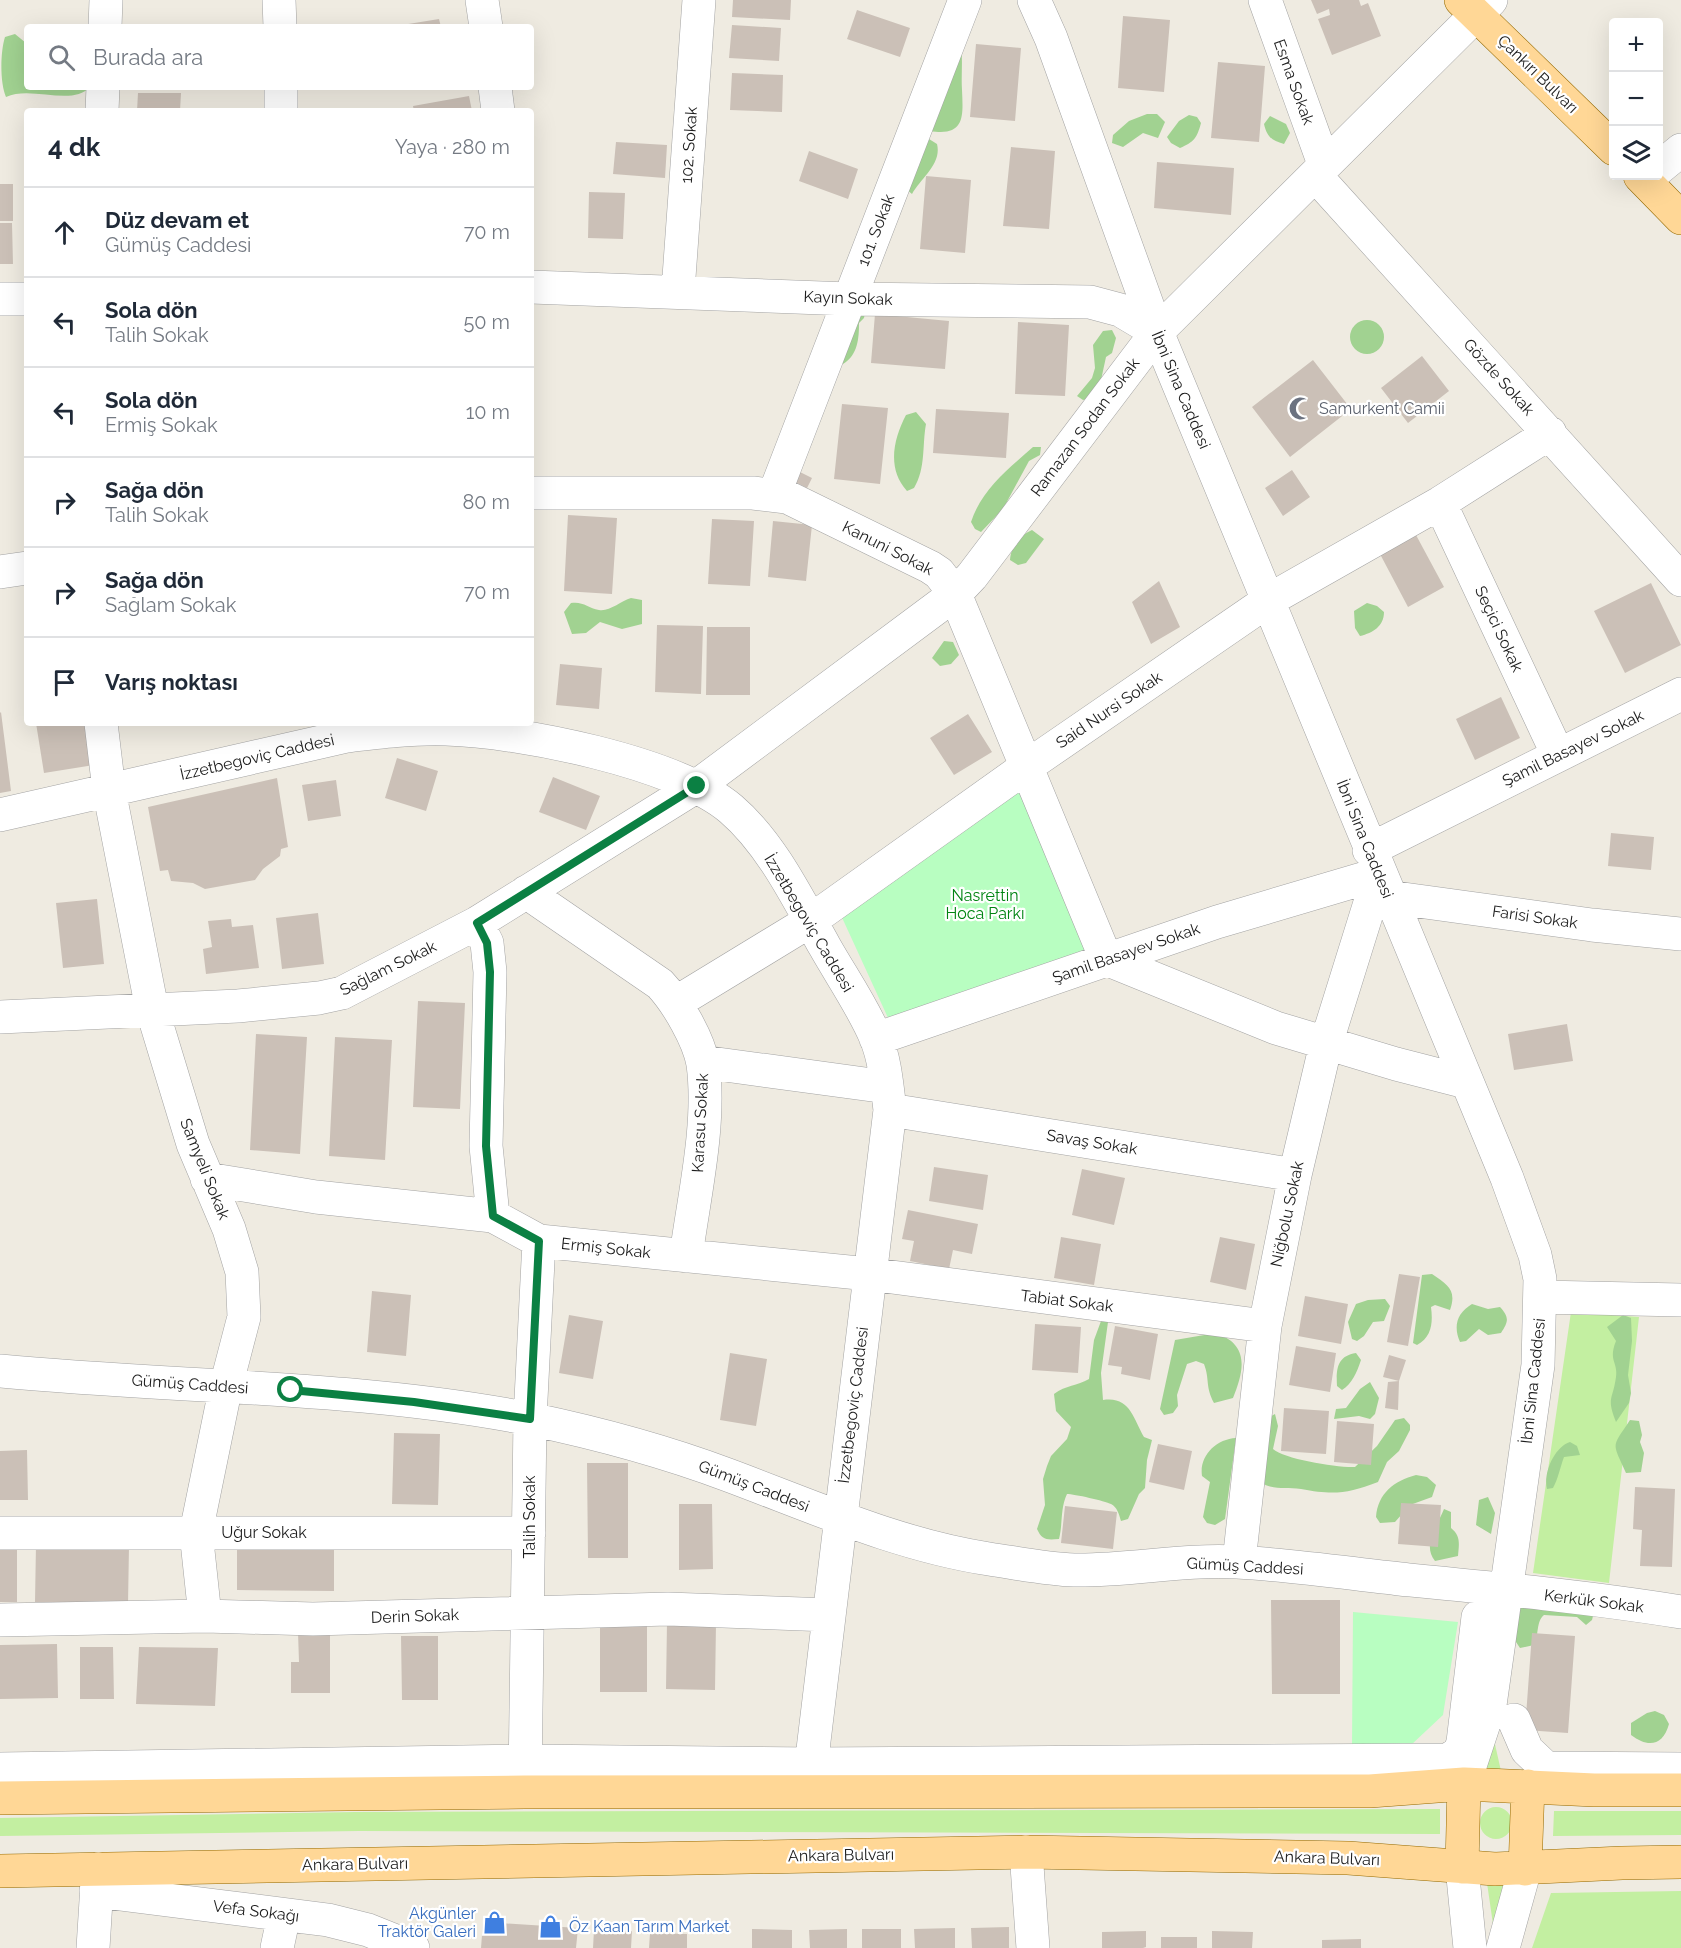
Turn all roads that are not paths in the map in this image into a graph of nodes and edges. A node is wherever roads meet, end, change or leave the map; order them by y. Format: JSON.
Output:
{"nodes":[{"id":1,"x":106,"y":0,"type":"edge"},
{"id":2,"x":279,"y":0,"type":"edge"},
{"id":3,"x":482,"y":0,"type":"edge"},
{"id":4,"x":699,"y":0,"type":"edge"},
{"id":5,"x":965,"y":0,"type":"edge"},
{"id":6,"x":1265,"y":0,"type":"edge"},
{"id":7,"x":1038,"y":2,"type":"edge"},
{"id":8,"x":1476,"y":5,"type":"edge"},
{"id":9,"x":105,"y":24,"type":"edge"},
{"id":10,"x":280,"y":24,"type":"edge"},
{"id":11,"x":486,"y":24,"type":"edge"},
{"id":12,"x":103,"y":90,"type":"edge"},
{"id":13,"x":281,"y":90,"type":"edge"},
{"id":14,"x":495,"y":90,"type":"edge"},
{"id":15,"x":102,"y":108,"type":"edge"},
{"id":16,"x":281,"y":108,"type":"edge"},
{"id":17,"x":498,"y":108,"type":"edge"},
{"id":18,"x":1609,"y":144,"type":"edge"},
{"id":19,"x":1681,"y":150,"type":"edge"},
{"id":20,"x":1663,"y":164,"type":"edge"},
{"id":21,"x":1319,"y":170,"type":"junction"},
{"id":22,"x":1653,"y":180,"type":"edge"},
{"id":23,"x":1681,"y":218,"type":"edge"},
{"id":24,"x":534,"y":287,"type":"edge"},
{"id":25,"x":678,"y":291,"type":"junction"},
{"id":26,"x":0,"y":299,"type":"edge"},
{"id":27,"x":24,"y":299,"type":"edge"},
{"id":28,"x":849,"y":299,"type":"junction"},
{"id":29,"x":1157,"y":332,"type":"junction"},
{"id":30,"x":1550,"y":433,"type":"junction"},
{"id":31,"x":534,"y":493,"type":"edge"},
{"id":32,"x":774,"y":495,"type":"junction"},
{"id":33,"x":1440,"y":503,"type":"junction"},
{"id":34,"x":24,"y":568,"type":"edge"},
{"id":35,"x":0,"y":572,"type":"edge"},
{"id":36,"x":1681,"y":580,"type":"edge"},
{"id":37,"x":955,"y":594,"type":"junction"},
{"id":38,"x":1269,"y":600,"type":"junction"},
{"id":39,"x":1681,"y":694,"type":"edge"},
{"id":40,"x":101,"y":726,"type":"edge"},
{"id":41,"x":522,"y":730,"type":"edge"},
{"id":42,"x":1558,"y":755,"type":"junction"},
{"id":43,"x":1026,"y":767,"type":"junction"},
{"id":44,"x":697,"y":786,"type":"junction"},
{"id":45,"x":109,"y":790,"type":"junction"},
{"id":46,"x":0,"y":815,"type":"edge"},
{"id":47,"x":1379,"y":874,"type":"junction"},
{"id":48,"x":526,"y":892,"type":"junction"},
{"id":49,"x":810,"y":921,"type":"junction"},
{"id":50,"x":477,"y":923,"type":"junction"},
{"id":51,"x":1681,"y":934,"type":"edge"},
{"id":52,"x":1106,"y":960,"type":"junction"},
{"id":53,"x":677,"y":1002,"type":"junction"},
{"id":54,"x":152,"y":1009,"type":"junction"},
{"id":55,"x":0,"y":1017,"type":"edge"},
{"id":56,"x":876,"y":1039,"type":"junction"},
{"id":57,"x":1326,"y":1044,"type":"junction"},
{"id":58,"x":703,"y":1062,"type":"junction"},
{"id":59,"x":1466,"y":1082,"type":"junction"},
{"id":60,"x":888,"y":1098,"type":"junction"},
{"id":61,"x":1295,"y":1175,"type":"junction"},
{"id":62,"x":207,"y":1179,"type":"junction"},
{"id":63,"x":493,"y":1216,"type":"junction"},
{"id":64,"x":539,"y":1241,"type":"junction"},
{"id":65,"x":686,"y":1256,"type":"junction"},
{"id":66,"x":869,"y":1274,"type":"junction"},
{"id":67,"x":1541,"y":1297,"type":"junction"},
{"id":68,"x":1681,"y":1300,"type":"edge"},
{"id":69,"x":1265,"y":1326,"type":"junction"},
{"id":70,"x":0,"y":1371,"type":"edge"},
{"id":71,"x":226,"y":1386,"type":"junction"},
{"id":72,"x":530,"y":1419,"type":"junction"},
{"id":73,"x":839,"y":1518,"type":"junction"},
{"id":74,"x":196,"y":1532,"type":"junction"},
{"id":75,"x":0,"y":1533,"type":"edge"},
{"id":76,"x":529,"y":1533,"type":"junction"},
{"id":77,"x":1239,"y":1562,"type":"junction"},
{"id":78,"x":1506,"y":1589,"type":"junction"},
{"id":79,"x":528,"y":1612,"type":"junction"},
{"id":80,"x":1681,"y":1612,"type":"edge"},
{"id":81,"x":829,"y":1615,"type":"junction"},
{"id":82,"x":205,"y":1616,"type":"junction"},
{"id":83,"x":1478,"y":1617,"type":"dead end"},
{"id":84,"x":0,"y":1620,"type":"edge"},
{"id":85,"x":1502,"y":1712,"type":"junction"},
{"id":86,"x":0,"y":1769,"type":"edge"},
{"id":87,"x":1681,"y":1769,"type":"edge"},
{"id":88,"x":526,"y":1777,"type":"junction"},
{"id":89,"x":810,"y":1778,"type":"junction"},
{"id":90,"x":1464,"y":1784,"type":"junction"},
{"id":91,"x":1528,"y":1786,"type":"junction"},
{"id":92,"x":1681,"y":1790,"type":"edge"},
{"id":93,"x":0,"y":1798,"type":"edge"},
{"id":94,"x":1026,"y":1852,"type":"junction"},
{"id":95,"x":1681,"y":1862,"type":"edge"},
{"id":96,"x":1462,"y":1867,"type":"junction"},
{"id":97,"x":1526,"y":1869,"type":"junction"},
{"id":98,"x":0,"y":1871,"type":"edge"},
{"id":99,"x":97,"y":1880,"type":"junction"},
{"id":100,"x":284,"y":1915,"type":"junction"},
{"id":101,"x":93,"y":1948,"type":"edge"},
{"id":102,"x":277,"y":1948,"type":"edge"},
{"id":103,"x":413,"y":1948,"type":"edge"},
{"id":104,"x":1033,"y":1948,"type":"edge"},
{"id":105,"x":1470,"y":1948,"type":"edge"},
{"id":106,"x":1503,"y":1948,"type":"edge"}],
"edges":[{"from":1,"to":9,"type":"street"},
{"from":2,"to":10,"type":"street"},
{"from":3,"to":11,"type":"street"},
{"from":4,"to":25,"type":"street","name":"102. Sokak"},
{"from":5,"to":28,"type":"street","name":"101. Sokak"},
{"from":6,"to":21,"type":"street","name":"Esma Sokak"},
{"from":7,"to":29,"type":"street","name":"İbni Sina Caddesi"},
{"from":8,"to":18,"type":"main road","name":"Çankırı Bulvarı"},
{"from":8,"to":21,"type":"street","name":"Ramazan Sodan Sokak"},
{"from":12,"to":15,"type":"street"},
{"from":13,"to":16,"type":"street"},
{"from":14,"to":17,"type":"street"},
{"from":19,"to":20,"type":"street"},
{"from":21,"to":29,"type":"street","name":"Ramazan Sodan Sokak"},
{"from":21,"to":30,"type":"street","name":"Gözde Sokak"},
{"from":22,"to":23,"type":"main road"},
{"from":24,"to":25,"type":"street","name":"Kayın Sokak"},
{"from":25,"to":28,"type":"street","name":"Kayın Sokak"},
{"from":26,"to":27,"type":"street"},
{"from":28,"to":29,"type":"street","name":"Kayın Sokak"},
{"from":28,"to":32,"type":"street","name":"101. Sokak"},
{"from":29,"to":37,"type":"street","name":"Ramazan Sodan Sokak"},
{"from":29,"to":38,"type":"street","name":"İbni Sina Caddesi"},
{"from":30,"to":33,"type":"street","name":"Said Nursi Sokak"},
{"from":30,"to":36,"type":"street","name":"Gözde Sokak"},
{"from":31,"to":32,"type":"street","name":"Kanuni Sokak"},
{"from":32,"to":37,"type":"street","name":"Kanuni Sokak"},
{"from":33,"to":38,"type":"street","name":"Said Nursi Sokak"},
{"from":33,"to":42,"type":"street","name":"Seçici Sokak"},
{"from":34,"to":35,"type":"street"},
{"from":37,"to":43,"type":"street","name":"Kanuni Sokak"},
{"from":37,"to":44,"type":"street","name":"Ramazan Sodan Sokak"},
{"from":38,"to":43,"type":"street","name":"Said Nursi Sokak"},
{"from":38,"to":47,"type":"street","name":"İbni Sina Caddesi"},
{"from":39,"to":42,"type":"street","name":"Şamil Basayev Sokak"},
{"from":40,"to":45,"type":"street","name":"Samyeli Sokak"},
{"from":41,"to":44,"type":"street","name":"İzzetbegoviç Caddesi"},
{"from":41,"to":45,"type":"street","name":"İzzetbegoviç Caddesi"},
{"from":42,"to":47,"type":"street","name":"Şamil Basayev Sokak"},
{"from":43,"to":49,"type":"street","name":"Said Nursi Sokak"},
{"from":43,"to":52,"type":"street","name":"Kanuni Sokak"},
{"from":44,"to":48,"type":"street","name":"Sağlam Sokak"},
{"from":44,"to":49,"type":"street","name":"İzzetbegoviç Caddesi"},
{"from":45,"to":46,"type":"street","name":"İzzetbegoviç Caddesi"},
{"from":45,"to":54,"type":"street","name":"Samyeli Sokak"},
{"from":47,"to":51,"type":"street","name":"Farisi Sokak"},
{"from":47,"to":52,"type":"street","name":"Şamil Basayev Sokak"},
{"from":47,"to":57,"type":"street","name":"Niğbolu Sokak"},
{"from":47,"to":59,"type":"street","name":"İbni Sina Caddesi"},
{"from":48,"to":50,"type":"street","name":"Sağlam Sokak"},
{"from":48,"to":53,"type":"street","name":"Karasu Sokak"},
{"from":49,"to":53,"type":"street","name":"Said Nursi Sokak"},
{"from":49,"to":56,"type":"street","name":"İzzetbegoviç Caddesi"},
{"from":50,"to":54,"type":"street","name":"Sağlam Sokak"},
{"from":50,"to":63,"type":"street"},
{"from":52,"to":56,"type":"street","name":"Şamil Basayev Sokak"},
{"from":52,"to":57,"type":"street"},
{"from":53,"to":58,"type":"street","name":"Karasu Sokak"},
{"from":54,"to":55,"type":"street","name":"Sağlam Sokak"},
{"from":54,"to":62,"type":"street","name":"Samyeli Sokak"},
{"from":56,"to":60,"type":"street","name":"İzzetbegoviç Caddesi"},
{"from":57,"to":59,"type":"street"},
{"from":57,"to":61,"type":"street","name":"Niğbolu Sokak"},
{"from":58,"to":60,"type":"street","name":"Savaş Sokak"},
{"from":58,"to":65,"type":"street","name":"Karasu Sokak"},
{"from":59,"to":67,"type":"street","name":"İbni Sina Caddesi"},
{"from":60,"to":61,"type":"street","name":"Savaş Sokak"},
{"from":60,"to":66,"type":"street","name":"İzzetbegoviç Caddesi"},
{"from":61,"to":69,"type":"street","name":"Niğbolu Sokak"},
{"from":62,"to":63,"type":"street","name":"Ermiş Sokak"},
{"from":62,"to":71,"type":"street","name":"Samyeli Sokak"},
{"from":63,"to":64,"type":"street","name":"Ermiş Sokak"},
{"from":64,"to":65,"type":"street","name":"Ermiş Sokak"},
{"from":64,"to":72,"type":"street","name":"Talih Sokak"},
{"from":65,"to":66,"type":"street","name":"Ermiş Sokak"},
{"from":66,"to":69,"type":"street","name":"Tabiat Sokak"},
{"from":66,"to":73,"type":"street","name":"İzzetbegoviç Caddesi"},
{"from":67,"to":68,"type":"street"},
{"from":67,"to":78,"type":"street","name":"İbni Sina Caddesi"},
{"from":69,"to":77,"type":"street","name":"Niğbolu Sokak"},
{"from":70,"to":71,"type":"street","name":"Gümüş Caddesi"},
{"from":71,"to":72,"type":"street","name":"Gümüş Caddesi"},
{"from":71,"to":74,"type":"street","name":"Samyeli Sokak"},
{"from":72,"to":73,"type":"street","name":"Gümüş Caddesi"},
{"from":72,"to":76,"type":"street","name":"Talih Sokak"},
{"from":73,"to":77,"type":"street","name":"Gümüş Caddesi"},
{"from":73,"to":81,"type":"street","name":"İzzetbegoviç Caddesi"},
{"from":74,"to":75,"type":"street","name":"Uğur Sokak"},
{"from":74,"to":76,"type":"street","name":"Uğur Sokak"},
{"from":74,"to":82,"type":"street","name":"Samyeli Sokak"},
{"from":76,"to":79,"type":"street","name":"Talih Sokak"},
{"from":77,"to":78,"type":"street","name":"Gümüş Caddesi"},
{"from":78,"to":80,"type":"street","name":"Kerkük Sokak"},
{"from":78,"to":85,"type":"street","name":"İbni Sina Caddesi"},
{"from":79,"to":81,"type":"street","name":"Derin Sokak"},
{"from":79,"to":82,"type":"street","name":"Derin Sokak"},
{"from":79,"to":88,"type":"street","name":"Talih Sokak"},
{"from":81,"to":89,"type":"street","name":"İzzetbegoviç Caddesi"},
{"from":82,"to":84,"type":"street","name":"Derin Sokak"},
{"from":83,"to":89,"type":"street"},
{"from":85,"to":87,"type":"street"},
{"from":85,"to":90,"type":"street","name":"İbni Sina Caddesi"},
{"from":85,"to":91,"type":"street"},
{"from":86,"to":88,"type":"street"},
{"from":88,"to":89,"type":"main road"},
{"from":88,"to":93,"type":"main road"},
{"from":89,"to":90,"type":"main road"},
{"from":90,"to":91,"type":"main road"},
{"from":90,"to":96,"type":"main road"},
{"from":91,"to":92,"type":"main road"},
{"from":91,"to":97,"type":"main road"},
{"from":94,"to":96,"type":"main road","name":"Ankara Bulvarı"},
{"from":94,"to":99,"type":"main road","name":"Ankara Bulvarı"},
{"from":94,"to":104,"type":"street"},
{"from":95,"to":97,"type":"main road","name":"Ankara Bulvarı"},
{"from":96,"to":97,"type":"main road","name":"Ankara Bulvarı"},
{"from":96,"to":105,"type":"street"},
{"from":97,"to":106,"type":"street"},
{"from":98,"to":99,"type":"main road","name":"Ankara Bulvarı"},
{"from":99,"to":100,"type":"street","name":"Vefa Sokağı"},
{"from":99,"to":101,"type":"street"},
{"from":100,"to":102,"type":"street"},
{"from":100,"to":103,"type":"street","name":"Vefa Sokağı"}]}
